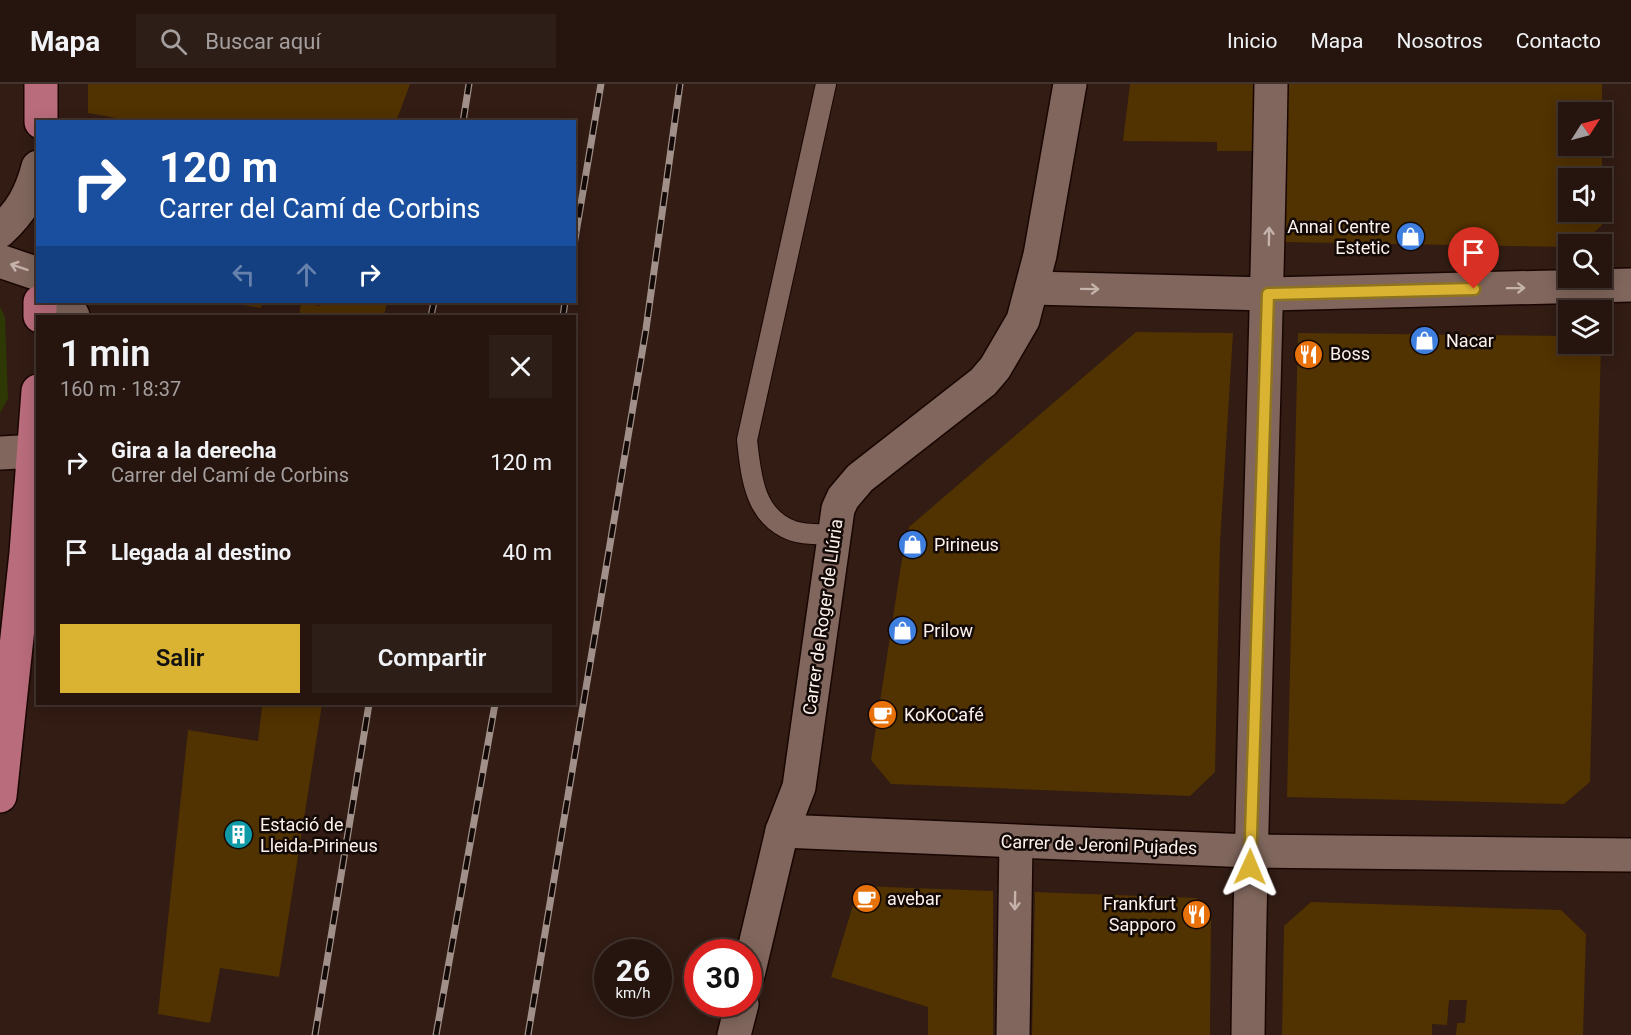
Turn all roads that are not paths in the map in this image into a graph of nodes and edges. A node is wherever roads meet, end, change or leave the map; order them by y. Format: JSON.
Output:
{"nodes":[{"id":1,"x":41,"y":84,"type":"edge"},
{"id":2,"x":826,"y":84,"type":"edge"},
{"id":3,"x":1070,"y":84,"type":"edge"},
{"id":4,"x":1271,"y":84,"type":"edge"},
{"id":5,"x":41,"y":120,"type":"edge"},
{"id":6,"x":36,"y":175,"type":"edge"},
{"id":7,"x":0,"y":231,"type":"edge"},
{"id":8,"x":0,"y":261,"type":"edge"},
{"id":9,"x":36,"y":273,"type":"edge"},
{"id":10,"x":1631,"y":285,"type":"edge"},
{"id":11,"x":1032,"y":288,"type":"junction"},
{"id":12,"x":1268,"y":294,"type":"junction"},
{"id":13,"x":36,"y":452,"type":"edge"},
{"id":14,"x":0,"y":453,"type":"edge"},
{"id":15,"x":34,"y":511,"type":"edge"},
{"id":16,"x":835,"y":535,"type":"junction"},
{"id":17,"x":9,"y":636,"type":"edge"},
{"id":18,"x":0,"y":796,"type":"edge"},
{"id":19,"x":782,"y":831,"type":"junction"},
{"id":20,"x":1016,"y":843,"type":"junction"},
{"id":21,"x":1250,"y":851,"type":"junction"},
{"id":22,"x":1631,"y":855,"type":"edge"},
{"id":23,"x":756,"y":939,"type":"edge"},
{"id":24,"x":739,"y":1017,"type":"edge"},
{"id":25,"x":734,"y":1035,"type":"edge"},
{"id":26,"x":1013,"y":1035,"type":"edge"},
{"id":27,"x":1248,"y":1035,"type":"edge"}],
"edges":[{"from":1,"to":5,"type":"main road"},
{"from":2,"to":16,"type":"lane"},
{"from":3,"to":11,"type":"street","name":"Carrer de Roger de Llúria"},
{"from":12,"to":4,"type":"street","one_way":true},
{"from":6,"to":7,"type":"street"},
{"from":9,"to":8,"type":"street","one_way":true},
{"from":12,"to":10,"type":"street","one_way":true},
{"from":11,"to":12,"type":"street","one_way":true},
{"from":11,"to":16,"type":"street","name":"Carrer de Roger de Llúria"},
{"from":12,"to":21,"type":"street"},
{"from":13,"to":14,"type":"street"},
{"from":13,"to":15,"type":"main road"},
{"from":15,"to":17,"type":"main road"},
{"from":16,"to":19,"type":"street","name":"Carrer de Roger de Llúria"},
{"from":17,"to":18,"type":"main road"},
{"from":19,"to":20,"type":"street","name":"Carrer de Jeroni Pujades"},
{"from":19,"to":23,"type":"street","name":"Carrer de Roger de Llúria"},
{"from":20,"to":21,"type":"street","name":"Carrer de Jeroni Pujades"},
{"from":20,"to":26,"type":"street","one_way":true},
{"from":21,"to":22,"type":"street","name":"Carrer de Jeroni Pujades"},
{"from":21,"to":27,"type":"street"},
{"from":24,"to":25,"type":"street"}]}
